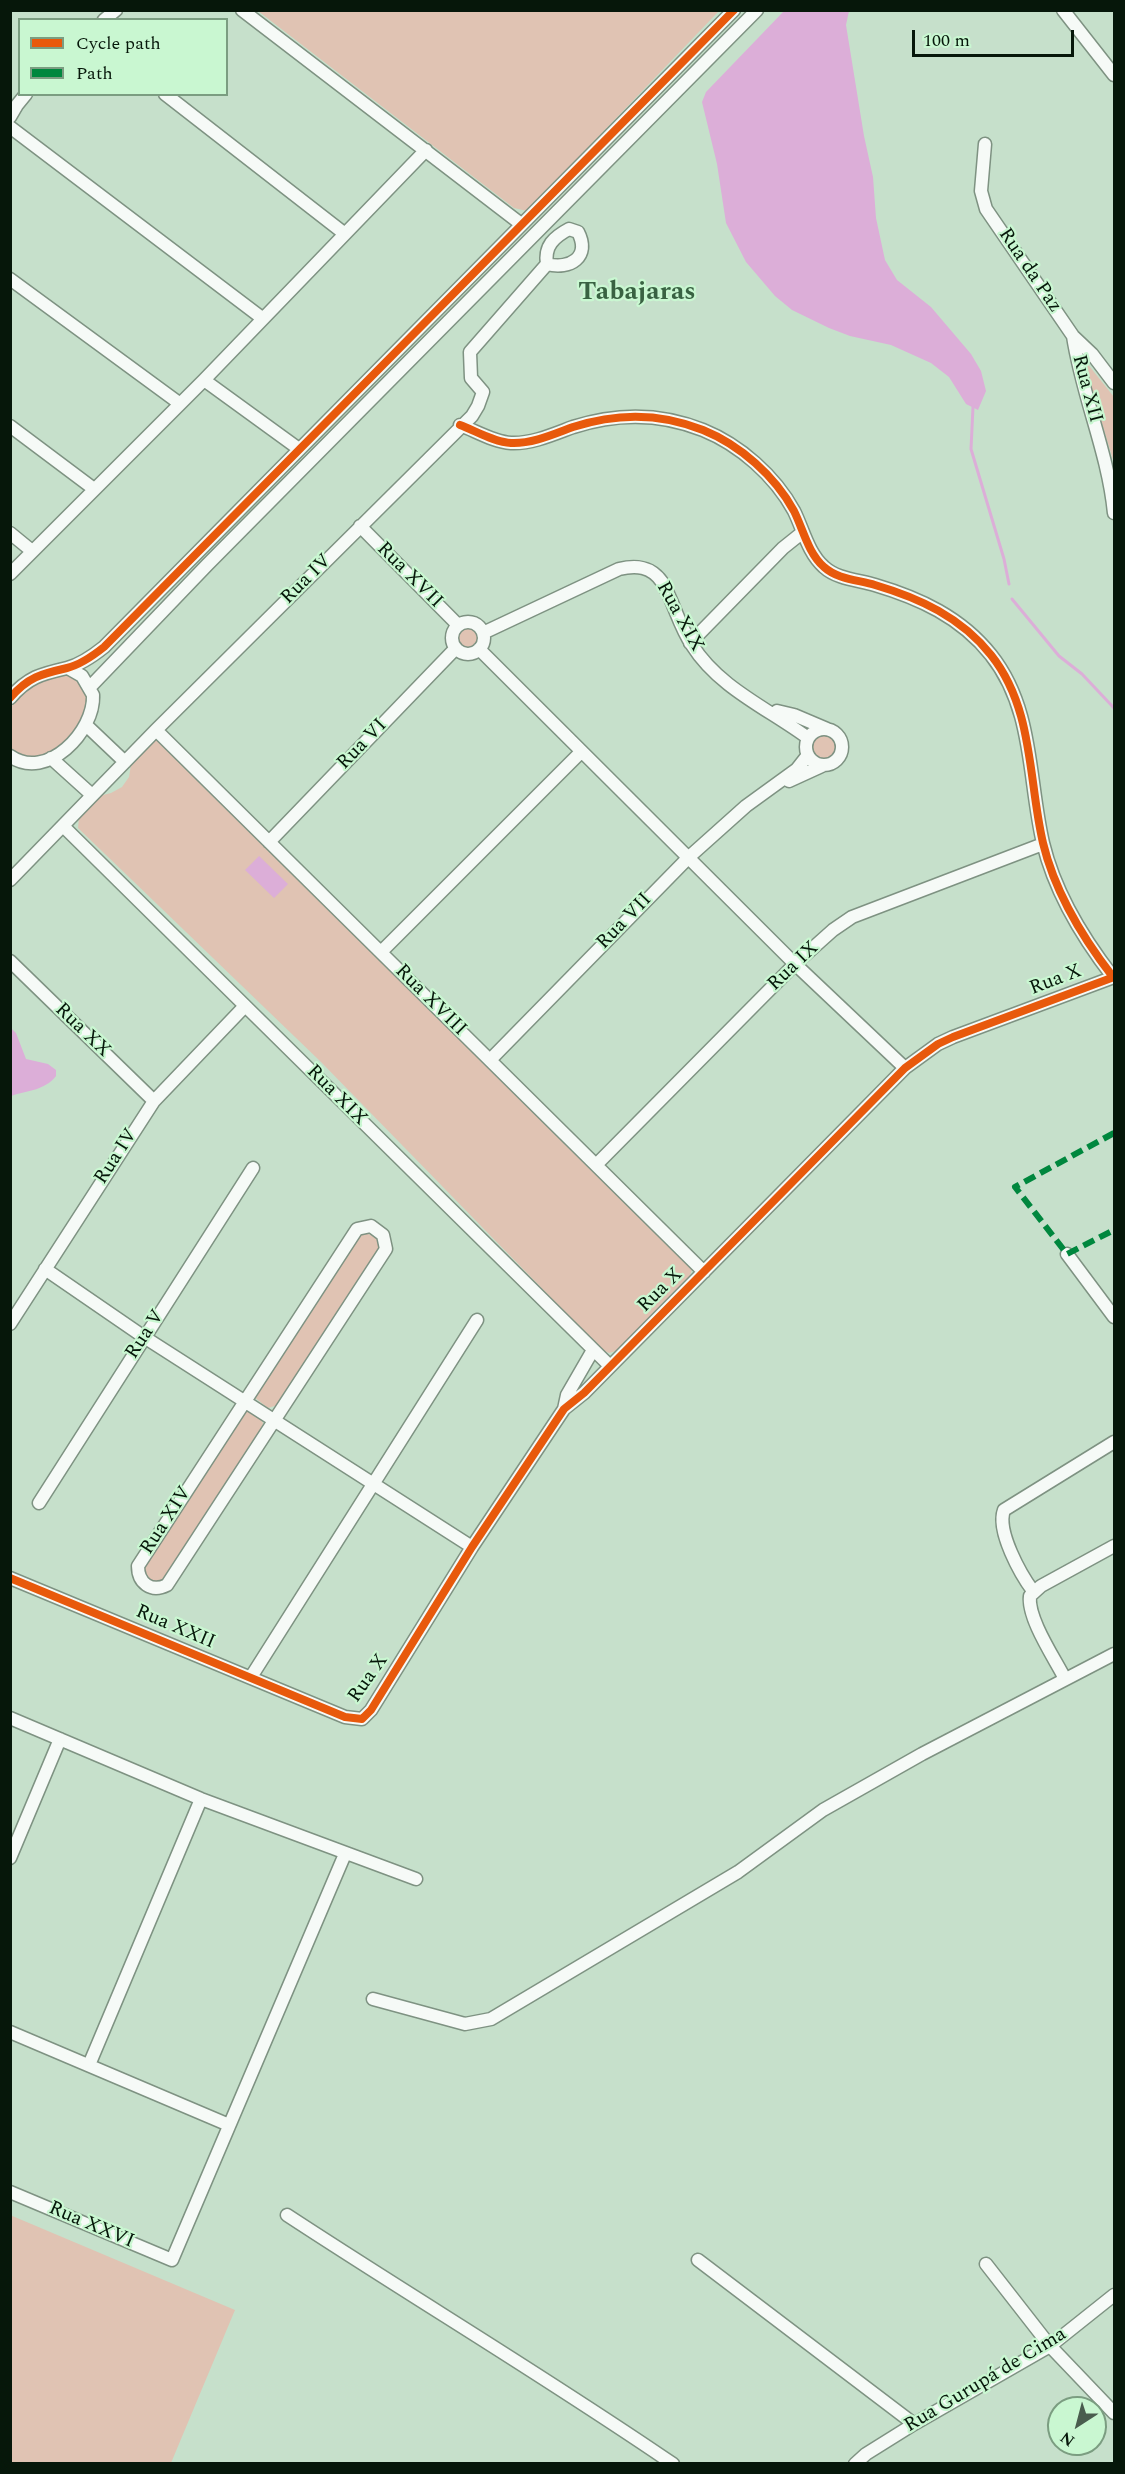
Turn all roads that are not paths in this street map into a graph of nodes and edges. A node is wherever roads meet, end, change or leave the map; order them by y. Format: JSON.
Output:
{"nodes":[{"id":1,"x":242,"y":10,"type":"edge"},
{"id":2,"x":734,"y":10,"type":"edge"},
{"id":3,"x":757,"y":10,"type":"edge"},
{"id":4,"x":1063,"y":10,"type":"edge"},
{"id":5,"x":1114,"y":75,"type":"edge"},
{"id":6,"x":24,"y":96,"type":"edge"},
{"id":7,"x":168,"y":96,"type":"edge"},
{"id":8,"x":10,"y":117,"type":"edge"},
{"id":9,"x":10,"y":127,"type":"edge"},
{"id":10,"x":985,"y":144,"type":"dead end"},
{"id":11,"x":426,"y":150,"type":"junction"},
{"id":12,"x":546,"y":199,"type":"junction"},
{"id":13,"x":558,"y":211,"type":"junction"},
{"id":14,"x":516,"y":229,"type":"junction"},
{"id":15,"x":345,"y":234,"type":"junction"},
{"id":16,"x":524,"y":246,"type":"junction"},
{"id":17,"x":547,"y":264,"type":"dead end"},
{"id":18,"x":10,"y":279,"type":"edge"},
{"id":19,"x":262,"y":318,"type":"junction"},
{"id":20,"x":1073,"y":336,"type":"junction"},
{"id":21,"x":204,"y":380,"type":"junction"},
{"id":22,"x":1114,"y":383,"type":"edge"},
{"id":23,"x":179,"y":403,"type":"junction"},
{"id":24,"x":460,"y":425,"type":"junction"},
{"id":25,"x":10,"y":426,"type":"edge"},
{"id":26,"x":299,"y":449,"type":"junction"},
{"id":27,"x":94,"y":489,"type":"junction"},
{"id":28,"x":1114,"y":513,"type":"edge"},
{"id":29,"x":360,"y":526,"type":"junction"},
{"id":30,"x":803,"y":532,"type":"junction"},
{"id":31,"x":10,"y":533,"type":"edge"},
{"id":32,"x":32,"y":551,"type":"junction"},
{"id":33,"x":10,"y":574,"type":"edge"},
{"id":34,"x":458,"y":625,"type":"junction"},
{"id":35,"x":483,"y":633,"type":"junction"},
{"id":36,"x":690,"y":643,"type":"junction"},
{"id":37,"x":456,"y":648,"type":"junction"},
{"id":38,"x":479,"y":650,"type":"junction"},
{"id":39,"x":68,"y":668,"type":"junction"},
{"id":40,"x":90,"y":687,"type":"junction"},
{"id":41,"x":13,"y":690,"type":"edge"},
{"id":42,"x":767,"y":709,"type":"junction"},
{"id":43,"x":86,"y":725,"type":"junction"},
{"id":44,"x":827,"y":729,"type":"junction"},
{"id":45,"x":156,"y":730,"type":"junction"},
{"id":46,"x":808,"y":738,"type":"junction"},
{"id":47,"x":581,"y":752,"type":"junction"},
{"id":48,"x":808,"y":755,"type":"junction"},
{"id":49,"x":10,"y":756,"type":"edge"},
{"id":50,"x":51,"y":758,"type":"junction"},
{"id":51,"x":125,"y":762,"type":"junction"},
{"id":52,"x":824,"y":765,"type":"junction"},
{"id":53,"x":766,"y":792,"type":"junction"},
{"id":54,"x":92,"y":795,"type":"junction"},
{"id":55,"x":63,"y":826,"type":"junction"},
{"id":56,"x":269,"y":842,"type":"junction"},
{"id":57,"x":1043,"y":844,"type":"junction"},
{"id":58,"x":689,"y":857,"type":"junction"},
{"id":59,"x":10,"y":880,"type":"edge"},
{"id":60,"x":381,"y":952,"type":"junction"},
{"id":61,"x":10,"y":961,"type":"edge"},
{"id":62,"x":795,"y":964,"type":"junction"},
{"id":63,"x":1114,"y":977,"type":"edge"},
{"id":64,"x":245,"y":1006,"type":"junction"},
{"id":65,"x":490,"y":1060,"type":"junction"},
{"id":66,"x":905,"y":1068,"type":"junction"},
{"id":67,"x":154,"y":1101,"type":"junction"},
{"id":68,"x":596,"y":1165,"type":"junction"},
{"id":69,"x":253,"y":1168,"type":"dead end"},
{"id":70,"x":1067,"y":1254,"type":"dead end"},
{"id":71,"x":45,"y":1269,"type":"junction"},
{"id":72,"x":704,"y":1272,"type":"junction"},
{"id":73,"x":1114,"y":1317,"type":"edge"},
{"id":74,"x":477,"y":1320,"type":"dead end"},
{"id":75,"x":10,"y":1324,"type":"edge"},
{"id":76,"x":144,"y":1336,"type":"junction"},
{"id":77,"x":593,"y":1350,"type":"junction"},
{"id":78,"x":610,"y":1366,"type":"junction"},
{"id":79,"x":245,"y":1402,"type":"junction"},
{"id":80,"x":564,"y":1409,"type":"junction"},
{"id":81,"x":274,"y":1421,"type":"junction"},
{"id":82,"x":1114,"y":1442,"type":"edge"},
{"id":83,"x":374,"y":1483,"type":"junction"},
{"id":84,"x":39,"y":1503,"type":"dead end"},
{"id":85,"x":1114,"y":1546,"type":"edge"},
{"id":86,"x":472,"y":1547,"type":"junction"},
{"id":87,"x":10,"y":1578,"type":"edge"},
{"id":88,"x":1037,"y":1588,"type":"junction"},
{"id":89,"x":1114,"y":1653,"type":"edge"},
{"id":90,"x":251,"y":1677,"type":"junction"},
{"id":91,"x":1065,"y":1679,"type":"junction"},
{"id":92,"x":327,"y":1709,"type":"joint"},
{"id":93,"x":10,"y":1718,"type":"edge"},
{"id":94,"x":60,"y":1739,"type":"junction"},
{"id":95,"x":201,"y":1799,"type":"junction"},
{"id":96,"x":345,"y":1854,"type":"junction"},
{"id":97,"x":10,"y":1858,"type":"edge"},
{"id":98,"x":416,"y":1879,"type":"dead end"},
{"id":99,"x":373,"y":1999,"type":"dead end"},
{"id":100,"x":10,"y":2032,"type":"edge"},
{"id":101,"x":89,"y":2065,"type":"junction"},
{"id":102,"x":229,"y":2124,"type":"junction"},
{"id":103,"x":10,"y":2192,"type":"edge"},
{"id":104,"x":287,"y":2215,"type":"dead end"},
{"id":105,"x":698,"y":2260,"type":"dead end"},
{"id":106,"x":986,"y":2264,"type":"dead end"},
{"id":107,"x":1114,"y":2295,"type":"edge"},
{"id":108,"x":1050,"y":2346,"type":"junction"},
{"id":109,"x":1114,"y":2414,"type":"edge"},
{"id":110,"x":914,"y":2424,"type":"junction"},
{"id":111,"x":673,"y":2463,"type":"edge"},
{"id":112,"x":855,"y":2463,"type":"edge"}],
"edges":[{"from":1,"to":11,"type":"street"},
{"from":2,"to":12,"type":"street"},
{"from":3,"to":13,"type":"street"},
{"from":4,"to":5,"type":"street"},
{"from":6,"to":8,"type":"street"},
{"from":7,"to":15,"type":"street"},
{"from":9,"to":19,"type":"street"},
{"from":10,"to":20,"type":"street","name":"Rua da Paz"},
{"from":11,"to":14,"type":"street"},
{"from":11,"to":15,"type":"street"},
{"from":12,"to":13,"type":"street"},
{"from":12,"to":14,"type":"street"},
{"from":13,"to":16,"type":"street"},
{"from":14,"to":16,"type":"street"},
{"from":14,"to":26,"type":"street"},
{"from":15,"to":19,"type":"street"},
{"from":16,"to":40,"type":"street"},
{"from":17,"to":24,"type":"street","name":"Rua IV"},
{"from":18,"to":23,"type":"street"},
{"from":19,"to":21,"type":"street"},
{"from":20,"to":22,"type":"street","name":"Rua da Paz"},
{"from":20,"to":28,"type":"street","name":"Rua XII"},
{"from":21,"to":23,"type":"street"},
{"from":21,"to":26,"type":"street"},
{"from":23,"to":27,"type":"street"},
{"from":24,"to":29,"type":"street","name":"Rua IV"},
{"from":24,"to":30,"type":"street"},
{"from":25,"to":27,"type":"street"},
{"from":26,"to":39,"type":"street"},
{"from":27,"to":32,"type":"street"},
{"from":29,"to":34,"type":"street","name":"Rua XVII"},
{"from":29,"to":45,"type":"street","name":"Rua IV"},
{"from":30,"to":36,"type":"street"},
{"from":30,"to":57,"type":"street"},
{"from":31,"to":32,"type":"street"},
{"from":32,"to":33,"type":"street"},
{"from":34,"to":35,"type":"street","name":"Rua XVII"},
{"from":34,"to":37,"type":"street","name":"Rua XVII"},
{"from":35,"to":36,"type":"street","name":"Rua XIX"},
{"from":35,"to":38,"type":"street"},
{"from":36,"to":42,"type":"street","name":"Rua XIX"},
{"from":37,"to":38,"type":"street"},
{"from":37,"to":56,"type":"street","name":"Rua VI"},
{"from":38,"to":47,"type":"street"},
{"from":39,"to":40,"type":"street"},
{"from":39,"to":41,"type":"street"},
{"from":40,"to":43,"type":"street"},
{"from":42,"to":44,"type":"street","name":"Rua XIX"},
{"from":42,"to":46,"type":"street","name":"Rua XIX"},
{"from":43,"to":50,"type":"street"},
{"from":43,"to":51,"type":"street"},
{"from":44,"to":46,"type":"street"},
{"from":44,"to":52,"type":"street"},
{"from":45,"to":51,"type":"street","name":"Rua IV"},
{"from":45,"to":56,"type":"street","name":"Rua XVIII"},
{"from":46,"to":48,"type":"street"},
{"from":47,"to":58,"type":"street"},
{"from":47,"to":60,"type":"street"},
{"from":48,"to":52,"type":"street"},
{"from":48,"to":53,"type":"street"},
{"from":49,"to":50,"type":"street"},
{"from":50,"to":54,"type":"street"},
{"from":51,"to":54,"type":"street","name":"Rua IV"},
{"from":52,"to":53,"type":"street"},
{"from":53,"to":58,"type":"street","name":"Rua VII"},
{"from":54,"to":55,"type":"street","name":"Rua IV"},
{"from":55,"to":59,"type":"street","name":"Rua IV"},
{"from":55,"to":64,"type":"street","name":"Rua XIX"},
{"from":56,"to":60,"type":"street","name":"Rua XVIII"},
{"from":57,"to":62,"type":"street","name":"Rua IX"},
{"from":57,"to":63,"type":"street"},
{"from":58,"to":62,"type":"street"},
{"from":58,"to":65,"type":"street","name":"Rua VII"},
{"from":60,"to":65,"type":"street","name":"Rua XVIII"},
{"from":61,"to":67,"type":"street","name":"Rua XX"},
{"from":62,"to":66,"type":"street"},
{"from":62,"to":68,"type":"street","name":"Rua IX"},
{"from":63,"to":66,"type":"street","name":"Rua X"},
{"from":64,"to":67,"type":"street","name":"Rua IV"},
{"from":64,"to":77,"type":"street","name":"Rua XIX"},
{"from":65,"to":68,"type":"street","name":"Rua XVIII"},
{"from":66,"to":72,"type":"street","name":"Rua X"},
{"from":67,"to":71,"type":"street","name":"Rua IV"},
{"from":68,"to":72,"type":"street","name":"Rua XVIII"},
{"from":69,"to":76,"type":"street","name":"Rua V"},
{"from":70,"to":73,"type":"street"},
{"from":71,"to":75,"type":"street","name":"Rua IV"},
{"from":71,"to":76,"type":"street"},
{"from":72,"to":78,"type":"street","name":"Rua X"},
{"from":74,"to":83,"type":"street"},
{"from":76,"to":79,"type":"street"},
{"from":76,"to":84,"type":"street","name":"Rua V"},
{"from":77,"to":78,"type":"street","name":"Rua XIX"},
{"from":77,"to":80,"type":"street"},
{"from":78,"to":80,"type":"street","name":"Rua X"},
{"from":79,"to":81,"type":"street"},
{"from":79,"to":81,"type":"street","name":"Rua XIV"},
{"from":79,"to":81,"type":"street","name":"Rua XIV"},
{"from":80,"to":86,"type":"street","name":"Rua X"},
{"from":81,"to":83,"type":"street"},
{"from":82,"to":88,"type":"street"},
{"from":83,"to":86,"type":"street"},
{"from":83,"to":90,"type":"street"},
{"from":85,"to":88,"type":"street"},
{"from":86,"to":92,"type":"street","name":"Rua X"},
{"from":87,"to":90,"type":"street","name":"Rua XXII"},
{"from":88,"to":91,"type":"street"},
{"from":89,"to":91,"type":"street"},
{"from":90,"to":92,"type":"street","name":"Rua XXII"},
{"from":91,"to":99,"type":"street"},
{"from":93,"to":94,"type":"street"},
{"from":94,"to":95,"type":"street"},
{"from":94,"to":97,"type":"street"},
{"from":95,"to":96,"type":"street"},
{"from":95,"to":101,"type":"street"},
{"from":96,"to":98,"type":"street"},
{"from":96,"to":102,"type":"street"},
{"from":100,"to":101,"type":"street"},
{"from":101,"to":102,"type":"street"},
{"from":102,"to":103,"type":"street","name":"Rua XXVI"},
{"from":104,"to":111,"type":"street"},
{"from":105,"to":110,"type":"street"},
{"from":106,"to":108,"type":"street"},
{"from":107,"to":108,"type":"street","name":"Rua Gurupá de Cima"},
{"from":108,"to":109,"type":"street"},
{"from":108,"to":110,"type":"street","name":"Rua Gurupá de Cima"},
{"from":110,"to":112,"type":"street","name":"Rua Gurupá de Cima"}]}
